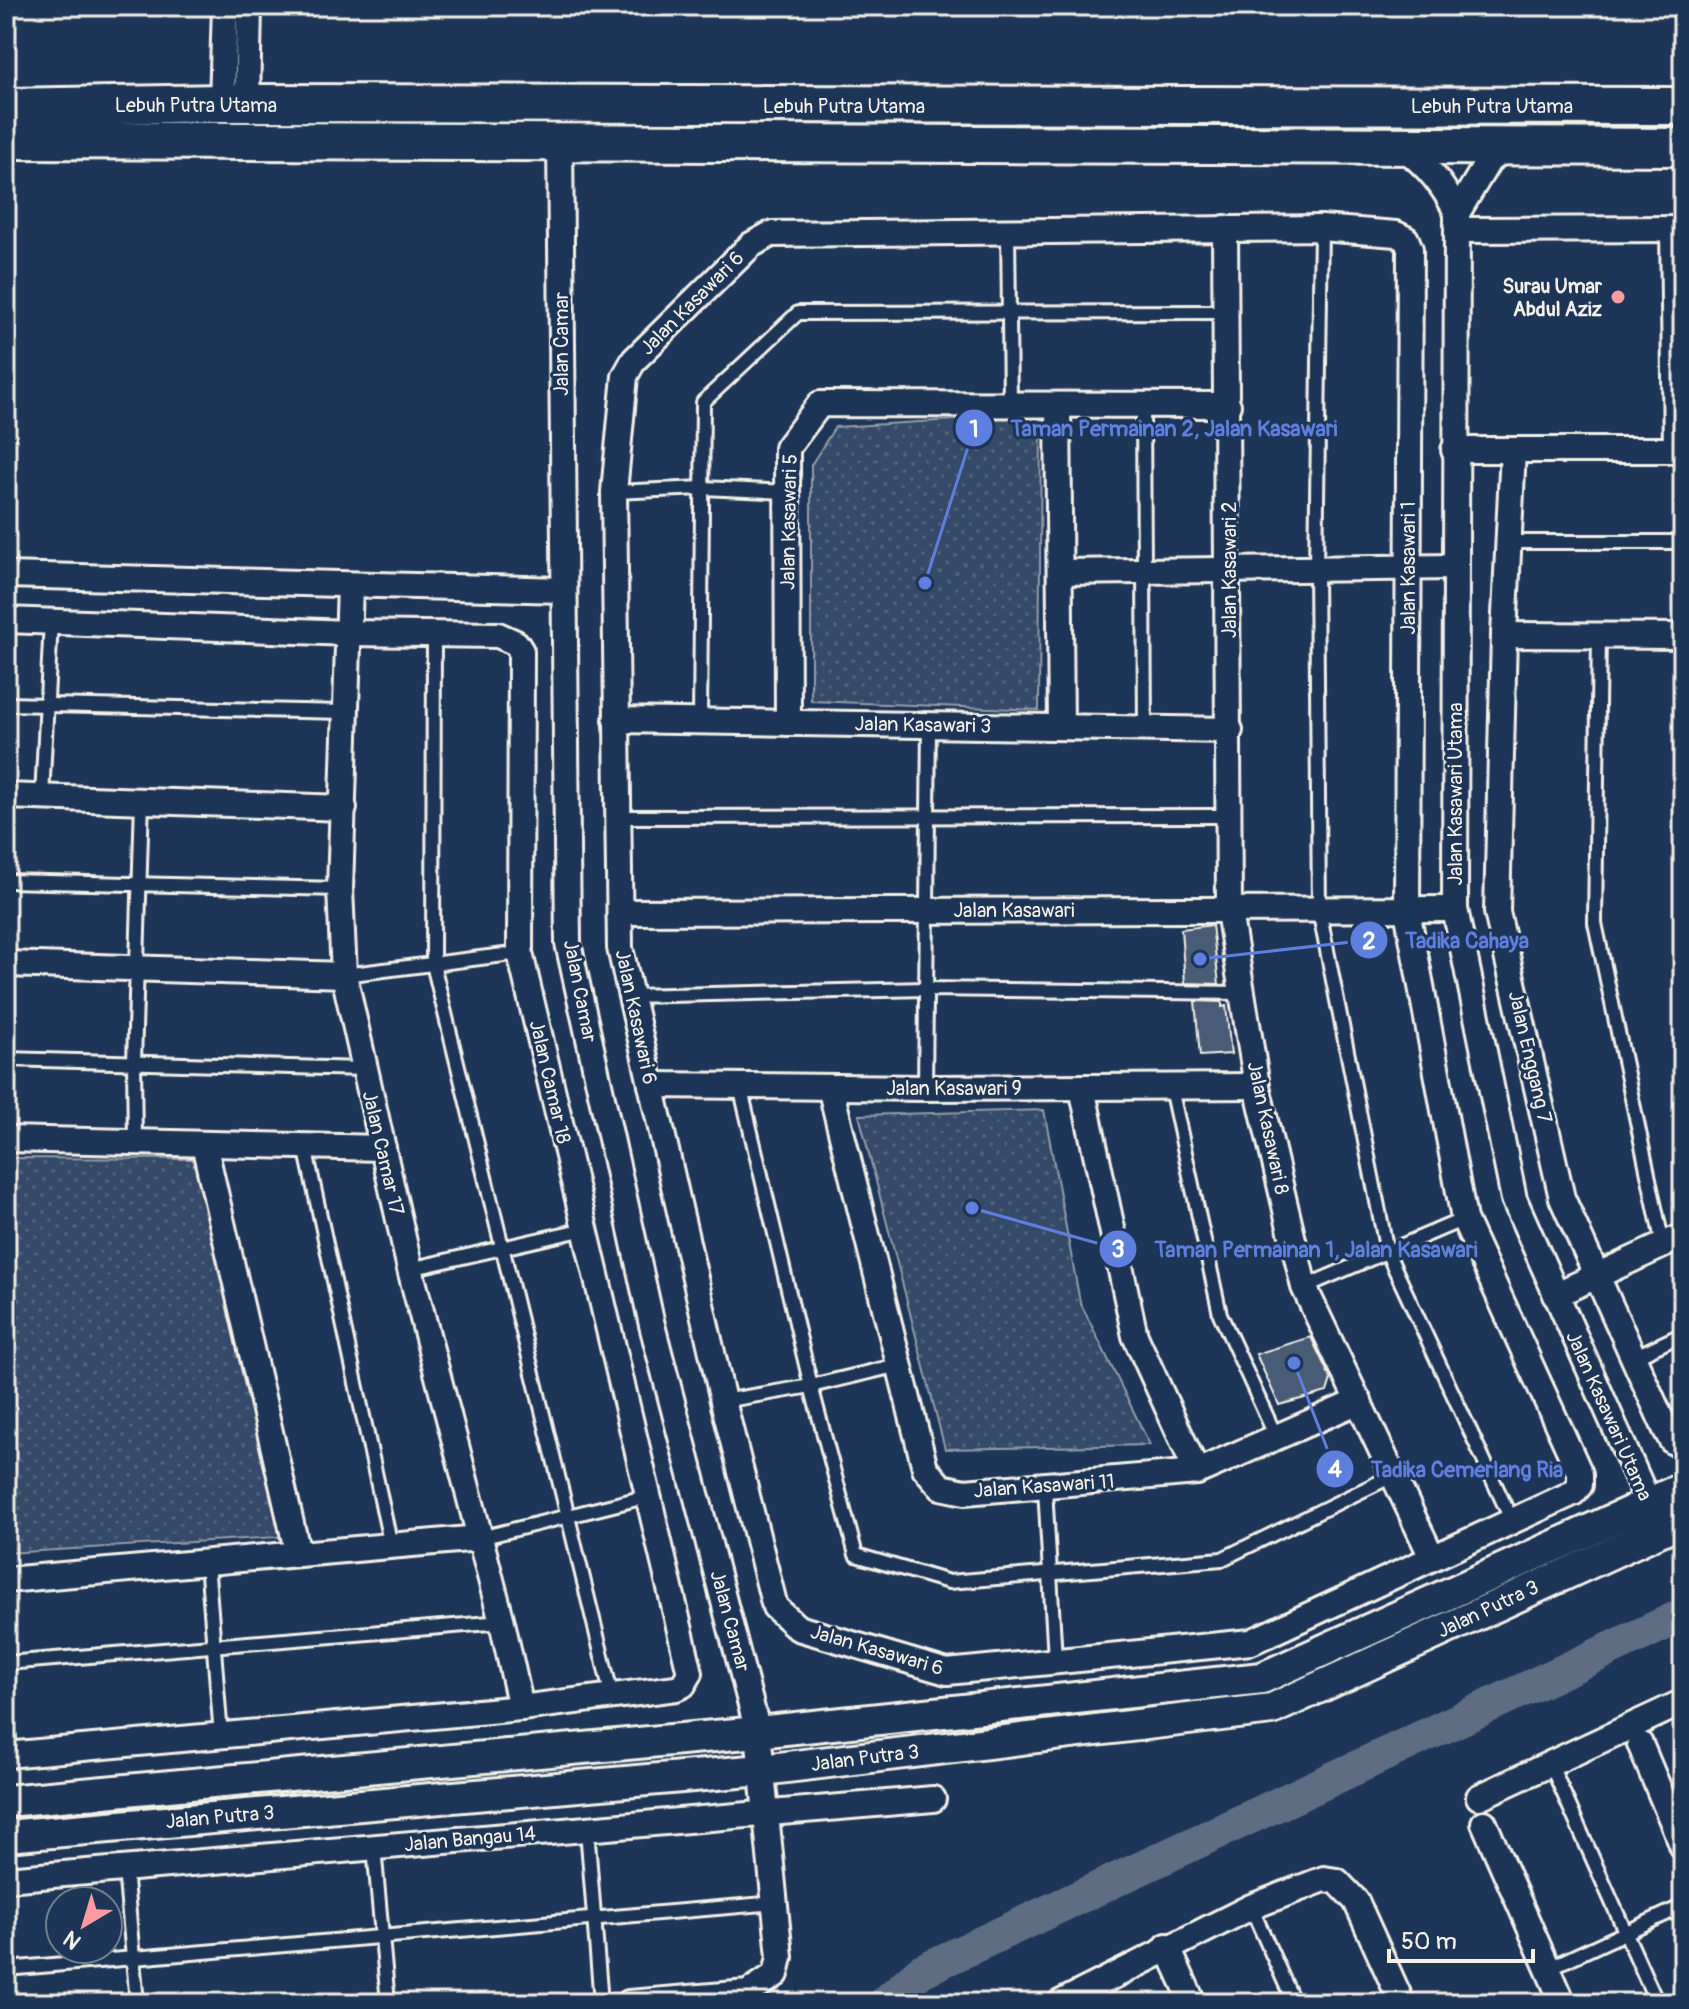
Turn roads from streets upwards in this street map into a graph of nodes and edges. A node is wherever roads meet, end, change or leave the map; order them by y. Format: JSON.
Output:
{"nodes":[{"id":1,"x":225,"y":6,"type":"edge"},
{"id":2,"x":249,"y":6,"type":"edge"},
{"id":3,"x":235,"y":103,"type":"junction"},
{"id":4,"x":1683,"y":106,"type":"edge"},
{"id":5,"x":6,"y":107,"type":"edge"},
{"id":6,"x":6,"y":140,"type":"edge"},
{"id":7,"x":560,"y":143,"type":"junction"},
{"id":8,"x":1403,"y":147,"type":"junction"},
{"id":9,"x":1683,"y":147,"type":"edge"},
{"id":10,"x":1507,"y":148,"type":"junction"},
{"id":11,"x":1457,"y":221,"type":"junction"},
{"id":12,"x":1225,"y":228,"type":"junction"},
{"id":13,"x":1678,"y":229,"type":"edge"},
{"id":14,"x":1396,"y":234,"type":"joint"},
{"id":15,"x":1058,"y":405,"type":"junction"},
{"id":16,"x":1228,"y":405,"type":"junction"},
{"id":17,"x":1454,"y":450,"type":"junction"},
{"id":18,"x":1513,"y":450,"type":"junction"},
{"id":19,"x":1680,"y":450,"type":"edge"},
{"id":20,"x":1453,"y":567,"type":"junction"},
{"id":21,"x":1407,"y":568,"type":"junction"},
{"id":22,"x":1229,"y":570,"type":"junction"},
{"id":23,"x":1060,"y":572,"type":"junction"},
{"id":24,"x":6,"y":575,"type":"edge"},
{"id":25,"x":350,"y":585,"type":"junction"},
{"id":26,"x":563,"y":590,"type":"junction"},
{"id":27,"x":6,"y":620,"type":"edge"},
{"id":28,"x":349,"y":633,"type":"junction"},
{"id":29,"x":1504,"y":635,"type":"junction"},
{"id":30,"x":1683,"y":636,"type":"edge"},
{"id":31,"x":616,"y":720,"type":"junction"},
{"id":32,"x":788,"y":723,"type":"junction"},
{"id":33,"x":1061,"y":727,"type":"junction"},
{"id":34,"x":1230,"y":730,"type":"junction"},
{"id":35,"x":6,"y":796,"type":"edge"},
{"id":36,"x":344,"y":808,"type":"junction"},
{"id":37,"x":1455,"y":909,"type":"junction"},
{"id":38,"x":1407,"y":910,"type":"junction"},
{"id":39,"x":1229,"y":911,"type":"junction"},
{"id":40,"x":620,"y":912,"type":"junction"},
{"id":41,"x":6,"y":964,"type":"edge"},
{"id":42,"x":344,"y":975,"type":"junction"},
{"id":43,"x":651,"y":1085,"type":"junction"},
{"id":44,"x":1257,"y":1086,"type":"junction"},
{"id":45,"x":830,"y":1087,"type":"junction"},
{"id":46,"x":1082,"y":1088,"type":"junction"},
{"id":47,"x":6,"y":1139,"type":"edge"},
{"id":48,"x":204,"y":1144,"type":"junction"},
{"id":49,"x":383,"y":1148,"type":"junction"},
{"id":50,"x":1673,"y":1241,"type":"edge"},
{"id":51,"x":1596,"y":1276,"type":"junction"},
{"id":52,"x":1555,"y":1295,"type":"junction"},
{"id":53,"x":1359,"y":1401,"type":"junction"},
{"id":54,"x":1681,"y":1447,"type":"edge"},
{"id":55,"x":1197,"y":1472,"type":"junction"},
{"id":56,"x":1580,"y":1474,"type":"joint"},
{"id":57,"x":1683,"y":1488,"type":"edge"},
{"id":58,"x":1664,"y":1518,"type":"edge"},
{"id":59,"x":480,"y":1538,"type":"junction"},
{"id":60,"x":298,"y":1554,"type":"junction"},
{"id":61,"x":1431,"y":1555,"type":"junction"},
{"id":62,"x":6,"y":1580,"type":"edge"},
{"id":63,"x":1683,"y":1702,"type":"edge"},
{"id":64,"x":521,"y":1708,"type":"junction"},
{"id":65,"x":758,"y":1732,"type":"junction"},
{"id":66,"x":1640,"y":1744,"type":"dead end"},
{"id":67,"x":8,"y":1755,"type":"edge"},
{"id":68,"x":762,"y":1770,"type":"junction"},
{"id":69,"x":1479,"y":1797,"type":"dead end"},
{"id":70,"x":933,"y":1799,"type":"dead end"},
{"id":71,"x":6,"y":1801,"type":"edge"},
{"id":72,"x":766,"y":1814,"type":"junction"},
{"id":73,"x":1484,"y":1823,"type":"dead end"},
{"id":74,"x":6,"y":1836,"type":"edge"},
{"id":75,"x":1683,"y":1847,"type":"edge"},
{"id":76,"x":6,"y":1879,"type":"edge"},
{"id":77,"x":1167,"y":1946,"type":"junction"},
{"id":78,"x":629,"y":2003,"type":"edge"},
{"id":79,"x":1060,"y":2003,"type":"edge"},
{"id":80,"x":1193,"y":2003,"type":"edge"},
{"id":81,"x":1402,"y":2003,"type":"edge"},
{"id":82,"x":1563,"y":2003,"type":"edge"}],
"edges":[{"from":1,"to":3,"type":"street"},
{"from":2,"to":3,"type":"street"},
{"from":3,"to":4,"type":"main road","name":"Lebuh Putra Utama"},
{"from":3,"to":5,"type":"main road","name":"Lebuh Putra Utama"},
{"from":6,"to":7,"type":"main road","name":"Lebuh Putra Utama"},
{"from":7,"to":8,"type":"main road","name":"Lebuh Putra Utama"},
{"from":7,"to":26,"type":"street","name":"Jalan Camar"},
{"from":8,"to":10,"type":"main road","name":"Lebuh Putra Utama"},
{"from":8,"to":11,"type":"street"},
{"from":9,"to":10,"type":"main road","name":"Lebuh Putra Utama"},
{"from":10,"to":11,"type":"street"},
{"from":11,"to":13,"type":"street"},
{"from":11,"to":17,"type":"street","name":"Jalan Kasawari Utama"},
{"from":12,"to":14,"type":"street","name":"Jalan Kasawari 6"},
{"from":12,"to":16,"type":"street","name":"Jalan Kasawari 2"},
{"from":12,"to":31,"type":"street","name":"Jalan Kasawari 6"},
{"from":13,"to":19,"type":"street"},
{"from":14,"to":21,"type":"street","name":"Jalan Kasawari 1"},
{"from":15,"to":16,"type":"street","name":"Jalan Kasawari 5"},
{"from":15,"to":23,"type":"street"},
{"from":15,"to":32,"type":"street","name":"Jalan Kasawari 5"},
{"from":16,"to":22,"type":"street","name":"Jalan Kasawari 2"},
{"from":17,"to":18,"type":"street"},
{"from":17,"to":20,"type":"street","name":"Jalan Kasawari Utama"},
{"from":18,"to":19,"type":"street"},
{"from":18,"to":29,"type":"street","name":"Jalan Enggang 7"},
{"from":20,"to":21,"type":"street"},
{"from":20,"to":37,"type":"street","name":"Jalan Kasawari Utama"},
{"from":21,"to":22,"type":"street"},
{"from":21,"to":38,"type":"street","name":"Jalan Kasawari 1"},
{"from":22,"to":23,"type":"street"},
{"from":22,"to":34,"type":"street","name":"Jalan Kasawari 2"},
{"from":23,"to":33,"type":"street"},
{"from":24,"to":25,"type":"street"},
{"from":25,"to":26,"type":"street"},
{"from":25,"to":28,"type":"street","name":"Jalan Camar 17"},
{"from":26,"to":65,"type":"street","name":"Jalan Camar"},
{"from":27,"to":28,"type":"street","name":"Jalan Camar 18"},
{"from":28,"to":36,"type":"street","name":"Jalan Camar 17"},
{"from":28,"to":64,"type":"street","name":"Jalan Camar 18"},
{"from":29,"to":30,"type":"street"},
{"from":29,"to":51,"type":"street","name":"Jalan Enggang 7"},
{"from":31,"to":32,"type":"street","name":"Jalan Kasawari 3"},
{"from":31,"to":40,"type":"street","name":"Jalan Kasawari 6"},
{"from":32,"to":33,"type":"street","name":"Jalan Kasawari 3"},
{"from":33,"to":34,"type":"street","name":"Jalan Kasawari 3"},
{"from":34,"to":39,"type":"street","name":"Jalan Kasawari 2"},
{"from":35,"to":36,"type":"street"},
{"from":36,"to":42,"type":"street","name":"Jalan Camar 17"},
{"from":37,"to":38,"type":"street","name":"Jalan Kasawari"},
{"from":37,"to":52,"type":"street","name":"Jalan Kasawari Utama"},
{"from":38,"to":39,"type":"street","name":"Jalan Kasawari"},
{"from":38,"to":56,"type":"street","name":"Jalan Kasawari 1"},
{"from":39,"to":40,"type":"street","name":"Jalan Kasawari"},
{"from":39,"to":44,"type":"street","name":"Jalan Kasawari 8"},
{"from":40,"to":43,"type":"street","name":"Jalan Kasawari 6"},
{"from":41,"to":42,"type":"street"},
{"from":42,"to":49,"type":"street","name":"Jalan Camar 17"},
{"from":43,"to":45,"type":"street","name":"Jalan Kasawari 9"},
{"from":43,"to":61,"type":"street","name":"Jalan Kasawari 6"},
{"from":44,"to":46,"type":"street","name":"Jalan Kasawari 9"},
{"from":44,"to":53,"type":"street","name":"Jalan Kasawari 8"},
{"from":45,"to":46,"type":"street","name":"Jalan Kasawari 9"},
{"from":45,"to":55,"type":"street","name":"Jalan Kasawari 11"},
{"from":46,"to":55,"type":"street"},
{"from":47,"to":48,"type":"street"},
{"from":48,"to":49,"type":"street"},
{"from":48,"to":60,"type":"street"},
{"from":49,"to":59,"type":"street","name":"Jalan Camar 17"},
{"from":50,"to":51,"type":"street"},
{"from":51,"to":52,"type":"street"},
{"from":51,"to":54,"type":"street","name":"Jalan Enggang 7"},
{"from":52,"to":58,"type":"street","name":"Jalan Kasawari Utama"},
{"from":53,"to":55,"type":"street","name":"Jalan Kasawari 11"},
{"from":53,"to":61,"type":"street","name":"Jalan Kasawari 8"},
{"from":56,"to":61,"type":"street","name":"Jalan Kasawari 6"},
{"from":57,"to":58,"type":"street","name":"Jalan Putra 3"},
{"from":58,"to":65,"type":"street","name":"Jalan Putra 3"},
{"from":58,"to":68,"type":"street","name":"Jalan Putra 3"},
{"from":59,"to":60,"type":"street"},
{"from":59,"to":64,"type":"street","name":"Jalan Camar 17"},
{"from":60,"to":62,"type":"street"},
{"from":63,"to":69,"type":"street"},
{"from":64,"to":67,"type":"street"},
{"from":65,"to":68,"type":"street","name":"Jalan Camar"},
{"from":65,"to":71,"type":"street","name":"Jalan Putra 3"},
{"from":66,"to":75,"type":"street"},
{"from":68,"to":72,"type":"street","name":"Jalan Camar"},
{"from":68,"to":74,"type":"street","name":"Jalan Putra 3"},
{"from":70,"to":72,"type":"street","name":"Jalan Bangau 14"},
{"from":72,"to":76,"type":"street","name":"Jalan Bangau 14"},
{"from":72,"to":78,"type":"street","name":"Jalan Camar"},
{"from":73,"to":82,"type":"street"},
{"from":77,"to":79,"type":"street"},
{"from":77,"to":80,"type":"street"},
{"from":77,"to":81,"type":"street"}]}
